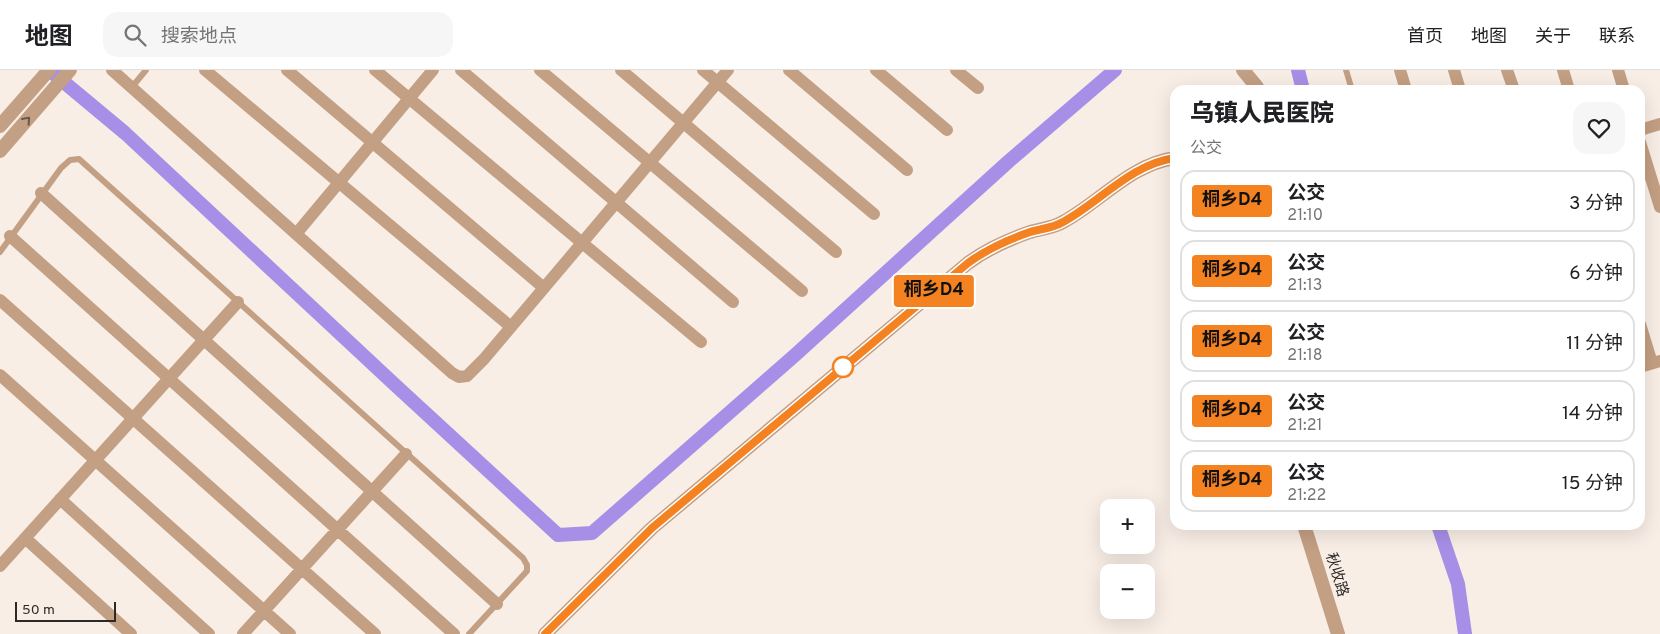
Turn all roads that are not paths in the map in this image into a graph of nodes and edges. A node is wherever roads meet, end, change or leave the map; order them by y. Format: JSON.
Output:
{"nodes":[{"id":1,"x":112,"y":70,"type":"edge"},
{"id":2,"x":146,"y":70,"type":"edge"},
{"id":3,"x":205,"y":70,"type":"edge"},
{"id":4,"x":287,"y":70,"type":"edge"},
{"id":5,"x":375,"y":70,"type":"edge"},
{"id":6,"x":433,"y":70,"type":"edge"},
{"id":7,"x":461,"y":70,"type":"edge"},
{"id":8,"x":540,"y":70,"type":"edge"},
{"id":9,"x":621,"y":70,"type":"edge"},
{"id":10,"x":703,"y":70,"type":"edge"},
{"id":11,"x":728,"y":70,"type":"edge"},
{"id":12,"x":789,"y":70,"type":"edge"},
{"id":13,"x":876,"y":70,"type":"edge"},
{"id":14,"x":956,"y":70,"type":"edge"},
{"id":15,"x":1244,"y":70,"type":"edge"},
{"id":16,"x":1346,"y":70,"type":"edge"},
{"id":17,"x":1400,"y":70,"type":"edge"},
{"id":18,"x":1454,"y":70,"type":"edge"},
{"id":19,"x":1507,"y":70,"type":"edge"},
{"id":20,"x":1563,"y":70,"type":"edge"},
{"id":21,"x":1618,"y":70,"type":"edge"},
{"id":22,"x":69,"y":71,"type":"edge"},
{"id":23,"x":45,"y":74,"type":"edge"},
{"id":24,"x":718,"y":82,"type":"junction"},
{"id":25,"x":1255,"y":85,"type":"edge"},
{"id":26,"x":1350,"y":85,"type":"edge"},
{"id":27,"x":1404,"y":85,"type":"edge"},
{"id":28,"x":1458,"y":85,"type":"edge"},
{"id":29,"x":1512,"y":85,"type":"edge"},
{"id":30,"x":1568,"y":85,"type":"edge"},
{"id":31,"x":1622,"y":85,"type":"edge"},
{"id":32,"x":132,"y":87,"type":"junction"},
{"id":33,"x":978,"y":88,"type":"dead end"},
{"id":34,"x":410,"y":98,"type":"junction"},
{"id":35,"x":684,"y":123,"type":"junction"},
{"id":36,"x":1660,"y":124,"type":"edge"},
{"id":37,"x":0,"y":126,"type":"edge"},
{"id":38,"x":1645,"y":128,"type":"edge"},
{"id":39,"x":947,"y":130,"type":"dead end"},
{"id":40,"x":373,"y":142,"type":"junction"},
{"id":41,"x":0,"y":151,"type":"edge"},
{"id":42,"x":1645,"y":158,"type":"edge"},
{"id":43,"x":1170,"y":159,"type":"edge"},
{"id":44,"x":650,"y":163,"type":"junction"},
{"id":45,"x":907,"y":170,"type":"dead end"},
{"id":46,"x":339,"y":182,"type":"junction"},
{"id":47,"x":41,"y":193,"type":"junction"},
{"id":48,"x":616,"y":202,"type":"junction"},
{"id":49,"x":1660,"y":207,"type":"edge"},
{"id":50,"x":874,"y":214,"type":"dead end"},
{"id":51,"x":296,"y":234,"type":"junction"},
{"id":52,"x":10,"y":236,"type":"junction"},
{"id":53,"x":582,"y":243,"type":"junction"},
{"id":54,"x":0,"y":252,"type":"edge"},
{"id":55,"x":836,"y":252,"type":"dead end"},
{"id":56,"x":544,"y":288,"type":"junction"},
{"id":57,"x":802,"y":291,"type":"dead end"},
{"id":58,"x":0,"y":300,"type":"edge"},
{"id":59,"x":238,"y":302,"type":"junction"},
{"id":60,"x":733,"y":302,"type":"dead end"},
{"id":61,"x":511,"y":327,"type":"junction"},
{"id":62,"x":204,"y":340,"type":"junction"},
{"id":63,"x":701,"y":342,"type":"dead end"},
{"id":64,"x":1645,"y":342,"type":"edge"},
{"id":65,"x":1651,"y":364,"type":"edge"},
{"id":66,"x":0,"y":375,"type":"edge"},
{"id":67,"x":169,"y":378,"type":"junction"},
{"id":68,"x":133,"y":419,"type":"junction"},
{"id":69,"x":406,"y":454,"type":"junction"},
{"id":70,"x":96,"y":460,"type":"junction"},
{"id":71,"x":372,"y":492,"type":"junction"},
{"id":72,"x":60,"y":499,"type":"junction"},
{"id":73,"x":338,"y":530,"type":"junction"},
{"id":74,"x":1306,"y":530,"type":"edge"},
{"id":75,"x":25,"y":538,"type":"junction"},
{"id":76,"x":0,"y":566,"type":"edge"},
{"id":77,"x":302,"y":569,"type":"junction"},
{"id":78,"x":497,"y":604,"type":"junction"},
{"id":79,"x":264,"y":611,"type":"junction"},
{"id":80,"x":130,"y":634,"type":"edge"},
{"id":81,"x":209,"y":634,"type":"edge"},
{"id":82,"x":243,"y":634,"type":"edge"},
{"id":83,"x":290,"y":634,"type":"edge"},
{"id":84,"x":375,"y":634,"type":"edge"},
{"id":85,"x":454,"y":634,"type":"edge"},
{"id":86,"x":469,"y":634,"type":"edge"},
{"id":87,"x":544,"y":634,"type":"edge"},
{"id":88,"x":1338,"y":634,"type":"edge"}],
"edges":[{"from":1,"to":32,"type":"street"},
{"from":2,"to":32,"type":"lane"},
{"from":3,"to":46,"type":"street"},
{"from":4,"to":40,"type":"street"},
{"from":5,"to":34,"type":"street"},
{"from":6,"to":34,"type":"street"},
{"from":7,"to":48,"type":"street"},
{"from":8,"to":44,"type":"street"},
{"from":9,"to":35,"type":"street"},
{"from":10,"to":24,"type":"street"},
{"from":11,"to":24,"type":"street"},
{"from":12,"to":45,"type":"street"},
{"from":13,"to":39,"type":"street"},
{"from":14,"to":33,"type":"street"},
{"from":15,"to":25,"type":"street"},
{"from":16,"to":26,"type":"lane"},
{"from":17,"to":27,"type":"street"},
{"from":18,"to":28,"type":"street"},
{"from":19,"to":29,"type":"street"},
{"from":20,"to":30,"type":"street"},
{"from":21,"to":31,"type":"street"},
{"from":41,"to":22,"type":"street","one_way":true},
{"from":23,"to":37,"type":"street"},
{"from":24,"to":35,"type":"street"},
{"from":24,"to":50,"type":"street"},
{"from":32,"to":51,"type":"street"},
{"from":34,"to":40,"type":"street"},
{"from":34,"to":53,"type":"street"},
{"from":35,"to":44,"type":"street"},
{"from":35,"to":55,"type":"street"},
{"from":36,"to":38,"type":"street"},
{"from":40,"to":46,"type":"street"},
{"from":40,"to":56,"type":"street"},
{"from":42,"to":49,"type":"street"},
{"from":43,"to":87,"type":"street"},
{"from":44,"to":48,"type":"street"},
{"from":44,"to":57,"type":"street"},
{"from":46,"to":51,"type":"street"},
{"from":46,"to":61,"type":"street"},
{"from":47,"to":52,"type":"lane"},
{"from":47,"to":59,"type":"lane"},
{"from":47,"to":62,"type":"street"},
{"from":48,"to":53,"type":"street"},
{"from":48,"to":60,"type":"street"},
{"from":51,"to":61,"type":"street"},
{"from":52,"to":54,"type":"lane"},
{"from":52,"to":67,"type":"street"},
{"from":53,"to":56,"type":"street"},
{"from":53,"to":63,"type":"street"},
{"from":56,"to":61,"type":"street"},
{"from":58,"to":68,"type":"street"},
{"from":59,"to":62,"type":"street"},
{"from":59,"to":69,"type":"lane"},
{"from":62,"to":67,"type":"street"},
{"from":62,"to":71,"type":"street"},
{"from":64,"to":65,"type":"street"},
{"from":66,"to":70,"type":"street"},
{"from":67,"to":68,"type":"street"},
{"from":67,"to":73,"type":"street"},
{"from":68,"to":70,"type":"street"},
{"from":68,"to":77,"type":"street"},
{"from":69,"to":71,"type":"street"},
{"from":69,"to":78,"type":"lane"},
{"from":70,"to":72,"type":"street"},
{"from":70,"to":79,"type":"street"},
{"from":71,"to":73,"type":"street"},
{"from":71,"to":78,"type":"street"},
{"from":72,"to":75,"type":"street"},
{"from":72,"to":81,"type":"street"},
{"from":73,"to":77,"type":"street"},
{"from":73,"to":85,"type":"street"},
{"from":74,"to":88,"type":"street","name":"秋收路"},
{"from":75,"to":76,"type":"street"},
{"from":75,"to":80,"type":"street"},
{"from":77,"to":79,"type":"street"},
{"from":77,"to":84,"type":"street"},
{"from":78,"to":86,"type":"lane"},
{"from":79,"to":82,"type":"street"},
{"from":79,"to":83,"type":"street"}]}
